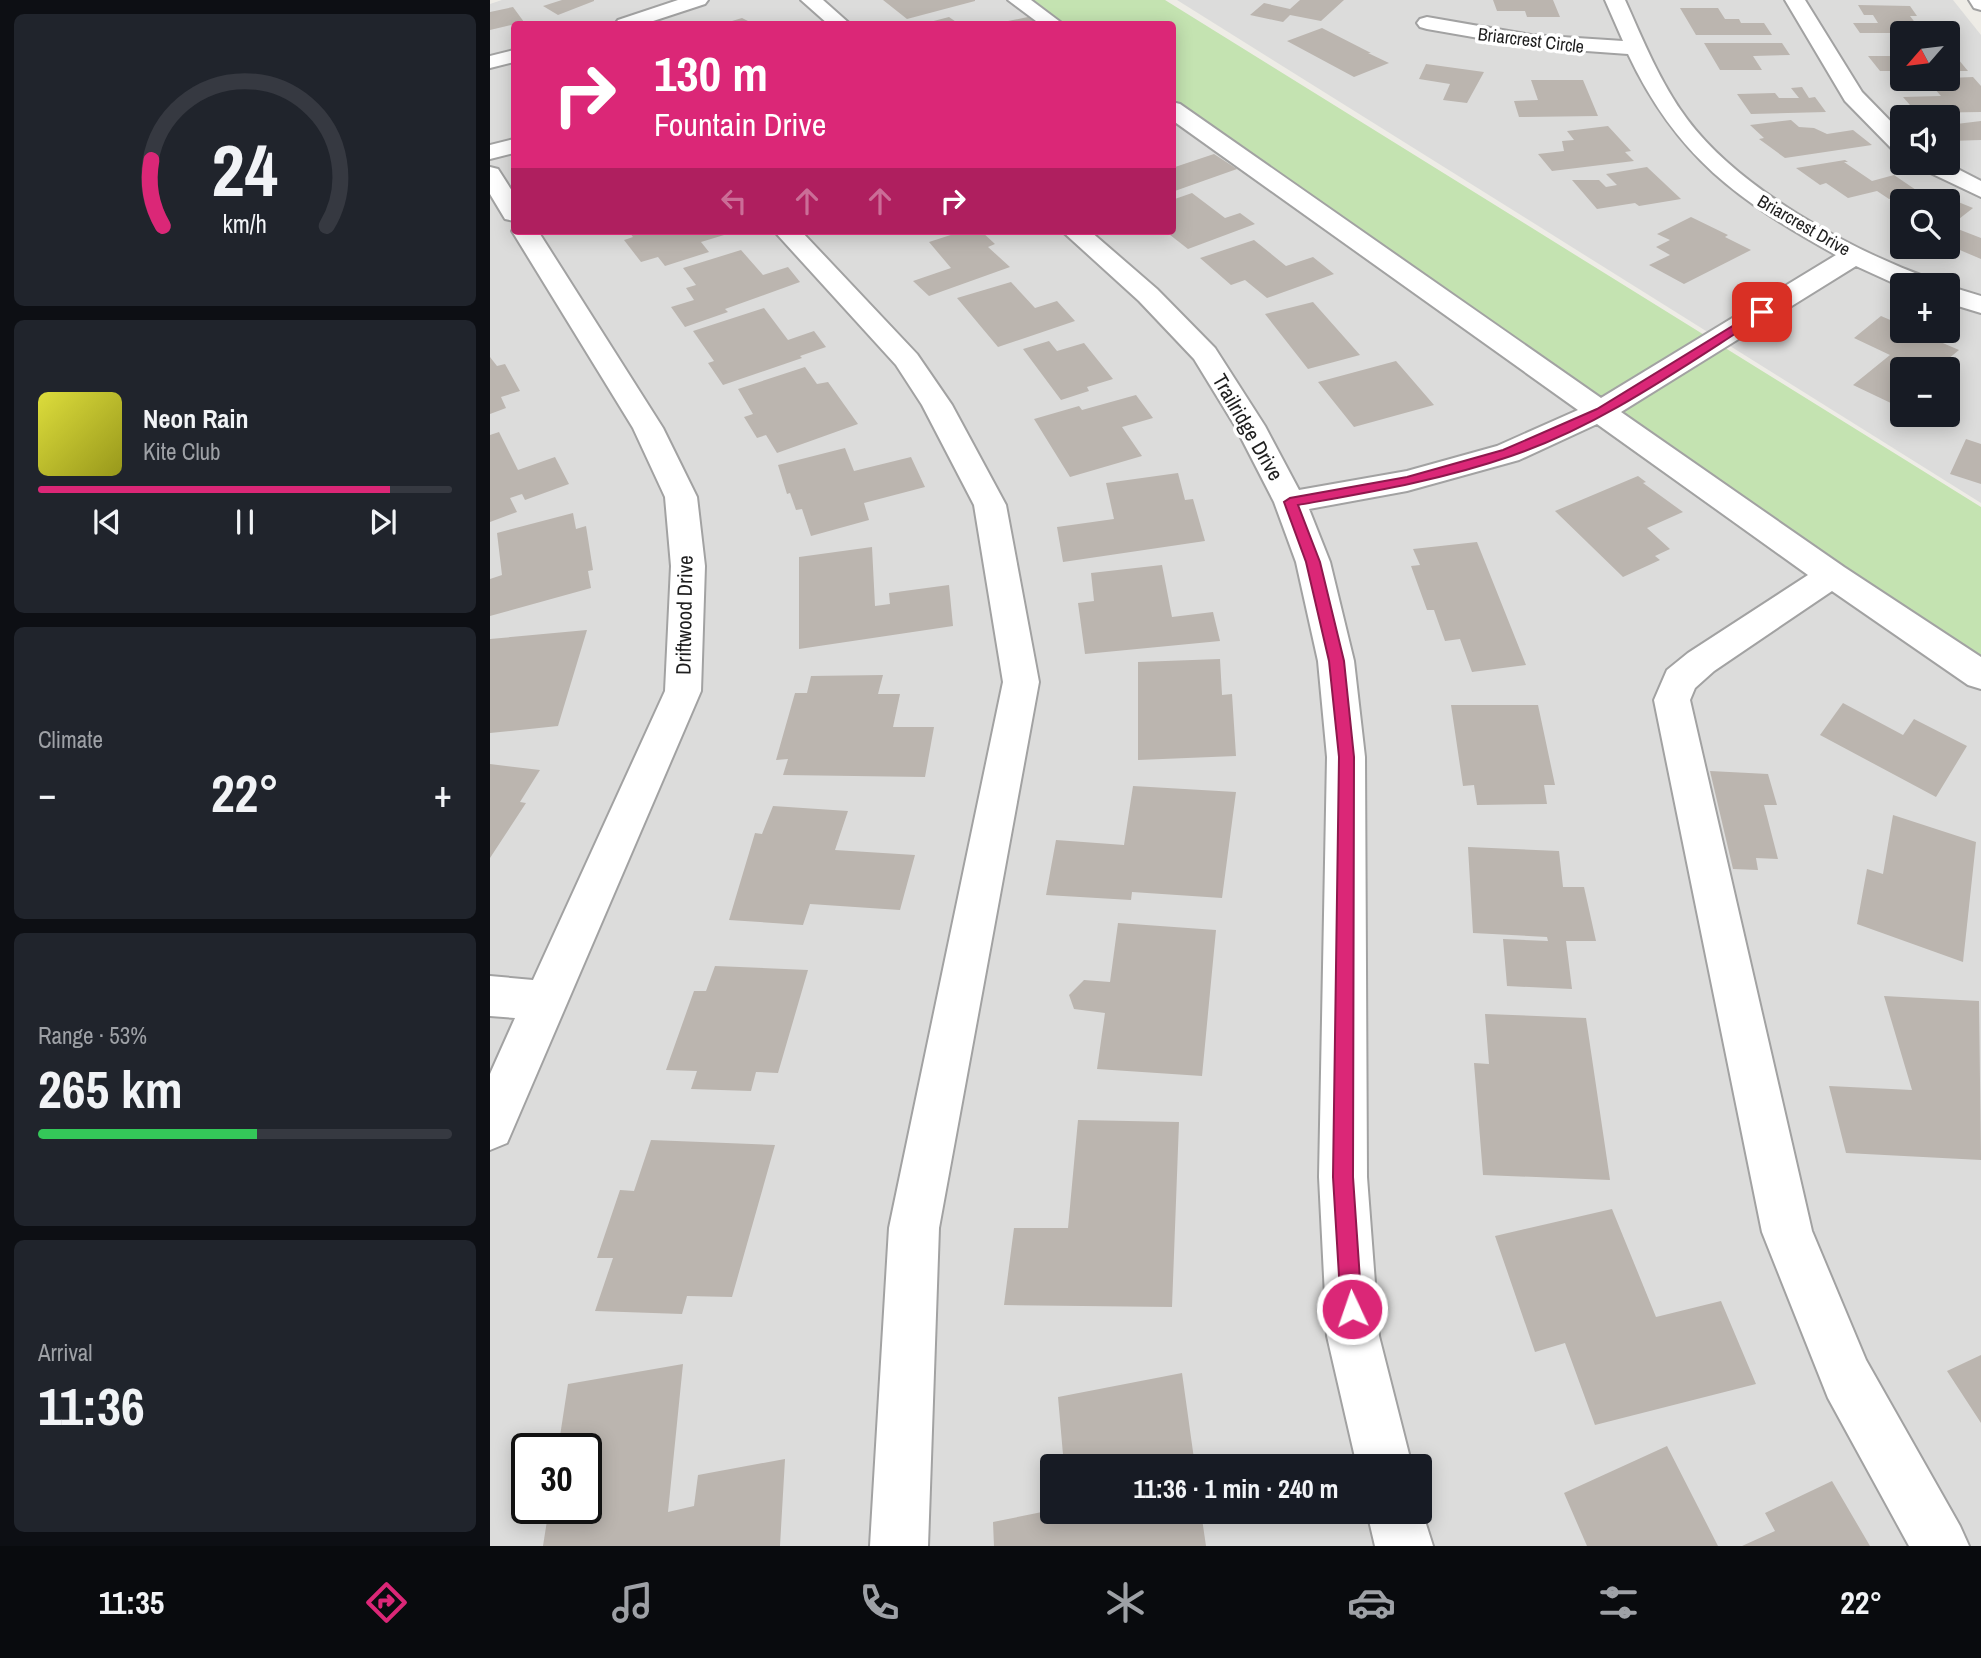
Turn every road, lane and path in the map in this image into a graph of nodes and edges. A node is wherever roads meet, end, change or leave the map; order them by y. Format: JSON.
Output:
{"nodes":[{"id":1,"x":698,"y":0,"type":"edge"},
{"id":2,"x":811,"y":0,"type":"edge"},
{"id":3,"x":1018,"y":0,"type":"edge"},
{"id":4,"x":1615,"y":0,"type":"edge"},
{"id":5,"x":1795,"y":0,"type":"edge"},
{"id":6,"x":634,"y":21,"type":"edge"},
{"id":7,"x":836,"y":21,"type":"edge"},
{"id":8,"x":1049,"y":21,"type":"edge"},
{"id":9,"x":1427,"y":23,"type":"dead end"},
{"id":10,"x":1636,"y":48,"type":"junction"},
{"id":11,"x":511,"y":57,"type":"edge"},
{"id":12,"x":490,"y":62,"type":"edge"},
{"id":13,"x":1176,"y":112,"type":"edge"},
{"id":14,"x":1890,"y":134,"type":"edge"},
{"id":15,"x":511,"y":147,"type":"edge"},
{"id":16,"x":490,"y":152,"type":"edge"},
{"id":17,"x":490,"y":174,"type":"edge"},
{"id":18,"x":1952,"y":175,"type":"edge"},
{"id":19,"x":1981,"y":190,"type":"edge"},
{"id":20,"x":511,"y":209,"type":"edge"},
{"id":21,"x":527,"y":235,"type":"edge"},
{"id":22,"x":791,"y":235,"type":"edge"},
{"id":23,"x":1080,"y":235,"type":"edge"},
{"id":24,"x":1855,"y":255,"type":"junction"},
{"id":25,"x":1895,"y":273,"type":"edge"},
{"id":26,"x":1960,"y":298,"type":"edge"},
{"id":27,"x":1981,"y":305,"type":"edge"},
{"id":28,"x":1601,"y":411,"type":"junction"},
{"id":29,"x":1290,"y":502,"type":"junction"},
{"id":30,"x":1832,"y":575,"type":"junction"},
{"id":31,"x":1981,"y":676,"type":"edge"},
{"id":32,"x":490,"y":996,"type":"edge"},
{"id":33,"x":547,"y":1001,"type":"junction"},
{"id":34,"x":490,"y":1127,"type":"edge"},
{"id":35,"x":1381,"y":1454,"type":"edge"},
{"id":36,"x":1398,"y":1524,"type":"edge"},
{"id":37,"x":899,"y":1546,"type":"edge"},
{"id":38,"x":1404,"y":1546,"type":"edge"},
{"id":39,"x":1940,"y":1546,"type":"edge"}],
"edges":[{"from":1,"to":6,"type":"street"},
{"from":2,"to":7,"type":"street"},
{"from":3,"to":8,"type":"street"},
{"from":4,"to":10,"type":"street","name":"Briarcrest Drive"},
{"from":5,"to":14,"type":"street"},
{"from":9,"to":10,"type":"street","name":"Briarcrest Circle"},
{"from":10,"to":24,"type":"street","name":"Briarcrest Drive"},
{"from":11,"to":12,"type":"street"},
{"from":13,"to":28,"type":"street"},
{"from":15,"to":16,"type":"street"},
{"from":17,"to":20,"type":"street"},
{"from":18,"to":19,"type":"street"},
{"from":21,"to":33,"type":"street","name":"Driftwood Drive"},
{"from":22,"to":37,"type":"street"},
{"from":23,"to":29,"type":"street","name":"Trailridge Drive"},
{"from":24,"to":25,"type":"street","name":"Briarcrest Drive"},
{"from":24,"to":28,"type":"street"},
{"from":26,"to":27,"type":"street"},
{"from":28,"to":29,"type":"street"},
{"from":28,"to":30,"type":"street"},
{"from":29,"to":35,"type":"street","name":"Trailridge Drive"},
{"from":30,"to":31,"type":"street"},
{"from":30,"to":39,"type":"street"},
{"from":32,"to":33,"type":"street"},
{"from":33,"to":34,"type":"street","name":"Driftwood Drive"},
{"from":36,"to":38,"type":"street"}]}
